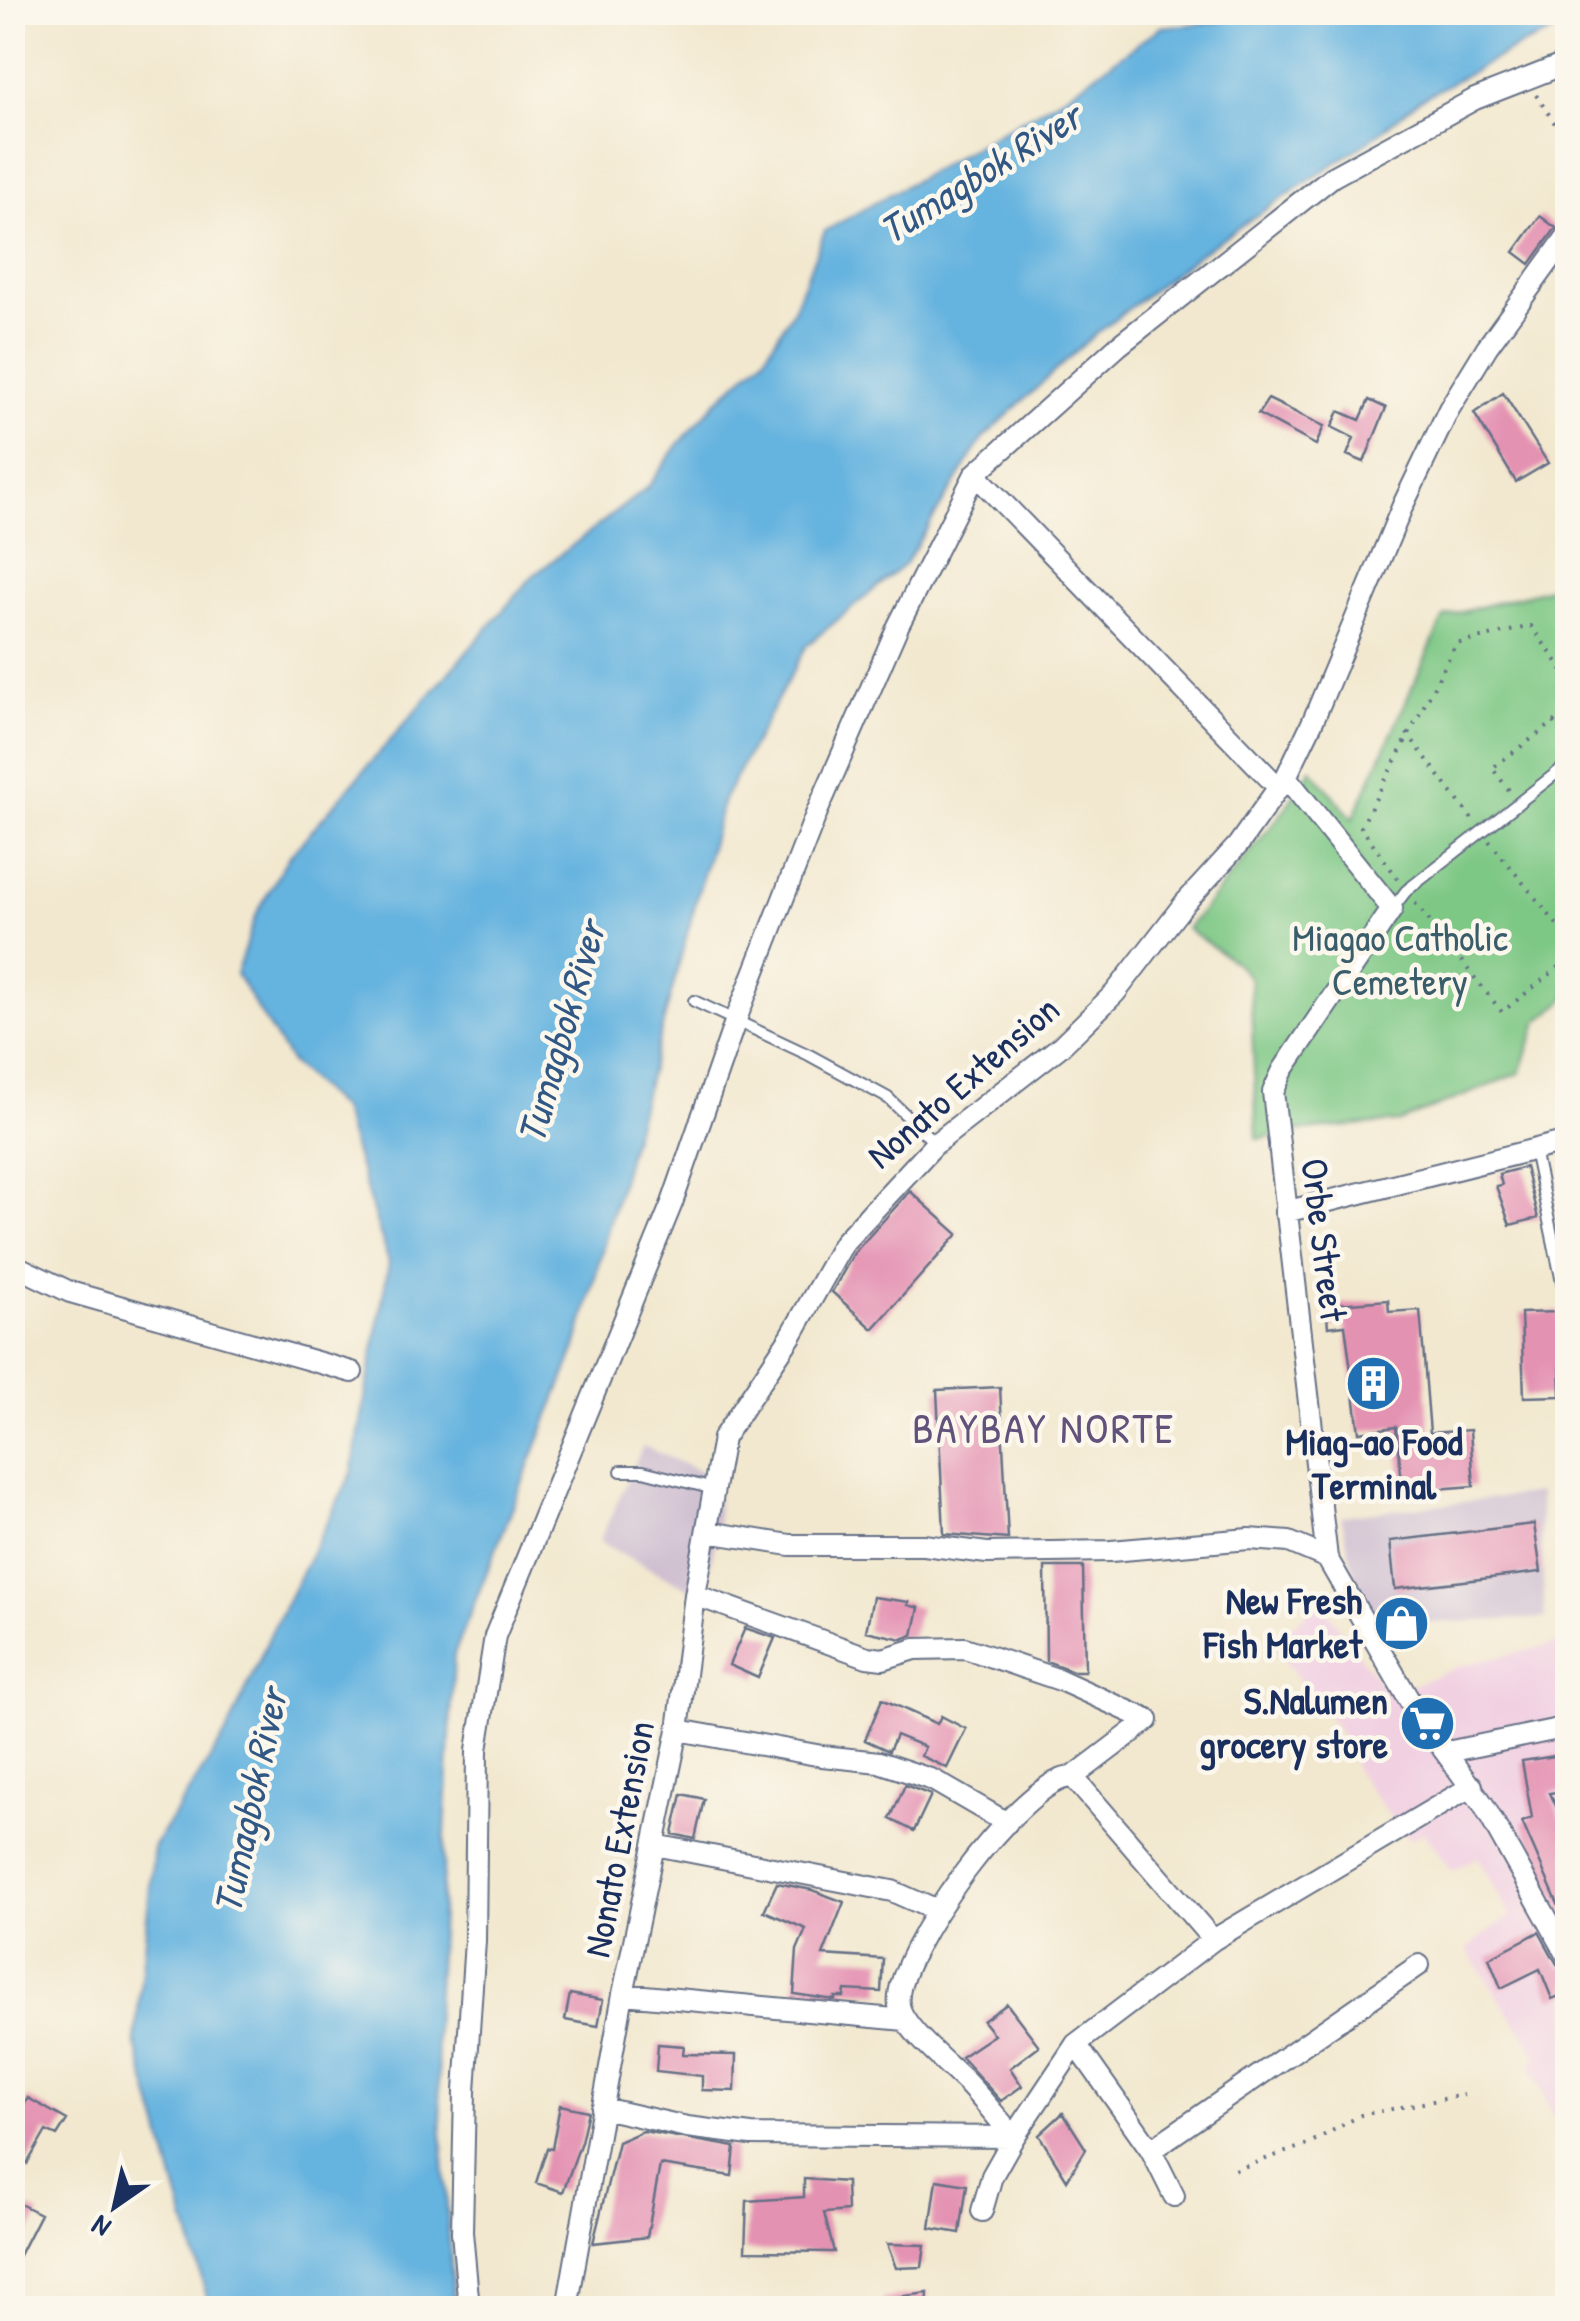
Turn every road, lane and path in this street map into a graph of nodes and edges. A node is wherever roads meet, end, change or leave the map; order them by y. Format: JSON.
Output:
{"nodes":[{"id":1,"x":1568,"y":67,"type":"edge"},
{"id":2,"x":1524,"y":79,"type":"junction"},
{"id":3,"x":1568,"y":142,"type":"edge"},
{"id":4,"x":1563,"y":242,"type":"edge"},
{"id":5,"x":975,"y":474,"type":"junction"},
{"id":6,"x":1568,"y":677,"type":"edge"},
{"id":7,"x":1568,"y":712,"type":"edge"},
{"id":8,"x":1554,"y":722,"type":"junction"},
{"id":9,"x":1568,"y":740,"type":"edge"},
{"id":10,"x":1568,"y":764,"type":"edge"},
{"id":11,"x":1282,"y":782,"type":"junction"},
{"id":12,"x":1518,"y":802,"type":"junction"},
{"id":13,"x":1406,"y":891,"type":"junction"},
{"id":14,"x":1392,"y":909,"type":"junction"},
{"id":15,"x":1568,"y":960,"type":"edge"},
{"id":16,"x":694,"y":1001,"type":"dead end"},
{"id":17,"x":736,"y":1022,"type":"junction"},
{"id":18,"x":1568,"y":1141,"type":"edge"},
{"id":19,"x":935,"y":1144,"type":"junction"},
{"id":20,"x":1534,"y":1150,"type":"junction"},
{"id":21,"x":1285,"y":1212,"type":"junction"},
{"id":22,"x":12,"y":1264,"type":"edge"},
{"id":23,"x":1567,"y":1306,"type":"edge"},
{"id":24,"x":352,"y":1372,"type":"dead end"},
{"id":25,"x":621,"y":1471,"type":"dead end"},
{"id":26,"x":714,"y":1490,"type":"junction"},
{"id":27,"x":708,"y":1532,"type":"junction"},
{"id":28,"x":1327,"y":1558,"type":"junction"},
{"id":29,"x":695,"y":1596,"type":"junction"},
{"id":30,"x":1568,"y":1726,"type":"edge"},
{"id":31,"x":678,"y":1730,"type":"junction"},
{"id":32,"x":1444,"y":1747,"type":"junction"},
{"id":33,"x":1073,"y":1776,"type":"junction"},
{"id":34,"x":1472,"y":1786,"type":"junction"},
{"id":35,"x":1006,"y":1823,"type":"junction"},
{"id":36,"x":655,"y":1846,"type":"junction"},
{"id":37,"x":935,"y":1910,"type":"junction"},
{"id":38,"x":1213,"y":1940,"type":"junction"},
{"id":39,"x":1568,"y":1956,"type":"edge"},
{"id":40,"x":1419,"y":1965,"type":"dead end"},
{"id":41,"x":623,"y":1994,"type":"junction"},
{"id":42,"x":905,"y":2020,"type":"junction"},
{"id":43,"x":1076,"y":2044,"type":"junction"},
{"id":44,"x":1464,"y":2094,"type":"dead end"},
{"id":45,"x":602,"y":2108,"type":"junction"},
{"id":46,"x":1014,"y":2137,"type":"junction"},
{"id":47,"x":1151,"y":2150,"type":"junction"},
{"id":48,"x":1235,"y":2170,"type":"dead end"},
{"id":49,"x":1174,"y":2196,"type":"dead end"},
{"id":50,"x":982,"y":2211,"type":"dead end"},
{"id":51,"x":470,"y":2308,"type":"edge"},
{"id":52,"x":567,"y":2308,"type":"edge"}],
"edges":[{"from":1,"to":2,"type":"street"},
{"from":2,"to":3,"type":"path"},
{"from":2,"to":5,"type":"street"},
{"from":4,"to":11,"type":"street","name":"Nonato Extension"},
{"from":5,"to":11,"type":"street"},
{"from":5,"to":17,"type":"street"},
{"from":6,"to":13,"type":"path"},
{"from":7,"to":8,"type":"path"},
{"from":8,"to":9,"type":"path"},
{"from":8,"to":12,"type":"path"},
{"from":10,"to":12,"type":"lane"},
{"from":11,"to":14,"type":"street"},
{"from":11,"to":19,"type":"street","name":"Nonato Extension"},
{"from":12,"to":13,"type":"lane"},
{"from":13,"to":14,"type":"lane"},
{"from":13,"to":15,"type":"path"},
{"from":14,"to":21,"type":"street","name":"Orbe Street"},
{"from":16,"to":17,"type":"lane"},
{"from":17,"to":19,"type":"lane"},
{"from":17,"to":51,"type":"street"},
{"from":18,"to":20,"type":"street"},
{"from":19,"to":26,"type":"street","name":"Nonato Extension"},
{"from":20,"to":21,"type":"street"},
{"from":20,"to":23,"type":"lane"},
{"from":21,"to":28,"type":"street","name":"Orbe Street"},
{"from":22,"to":24,"type":"street"},
{"from":25,"to":26,"type":"lane"},
{"from":26,"to":27,"type":"street","name":"Nonato Extension"},
{"from":27,"to":28,"type":"street"},
{"from":27,"to":29,"type":"street","name":"Nonato Extension"},
{"from":28,"to":32,"type":"street","name":"Orbe Street"},
{"from":29,"to":31,"type":"street","name":"Nonato Extension"},
{"from":29,"to":33,"type":"street"},
{"from":30,"to":32,"type":"street"},
{"from":31,"to":35,"type":"street"},
{"from":31,"to":36,"type":"street","name":"Nonato Extension"},
{"from":32,"to":34,"type":"street","name":"Orbe Street"},
{"from":33,"to":35,"type":"street"},
{"from":33,"to":38,"type":"street"},
{"from":34,"to":38,"type":"street"},
{"from":34,"to":39,"type":"street","name":"Orbe Street"},
{"from":35,"to":37,"type":"street"},
{"from":36,"to":37,"type":"street"},
{"from":36,"to":41,"type":"street","name":"Nonato Extension"},
{"from":37,"to":42,"type":"street"},
{"from":38,"to":43,"type":"street"},
{"from":40,"to":47,"type":"street"},
{"from":41,"to":42,"type":"street"},
{"from":41,"to":45,"type":"street","name":"Nonato Extension"},
{"from":42,"to":46,"type":"street"},
{"from":43,"to":46,"type":"street"},
{"from":43,"to":47,"type":"street"},
{"from":44,"to":48,"type":"path"},
{"from":45,"to":46,"type":"street"},
{"from":45,"to":52,"type":"street","name":"Nonato Extension"},
{"from":46,"to":50,"type":"street"},
{"from":47,"to":49,"type":"street"}]}
